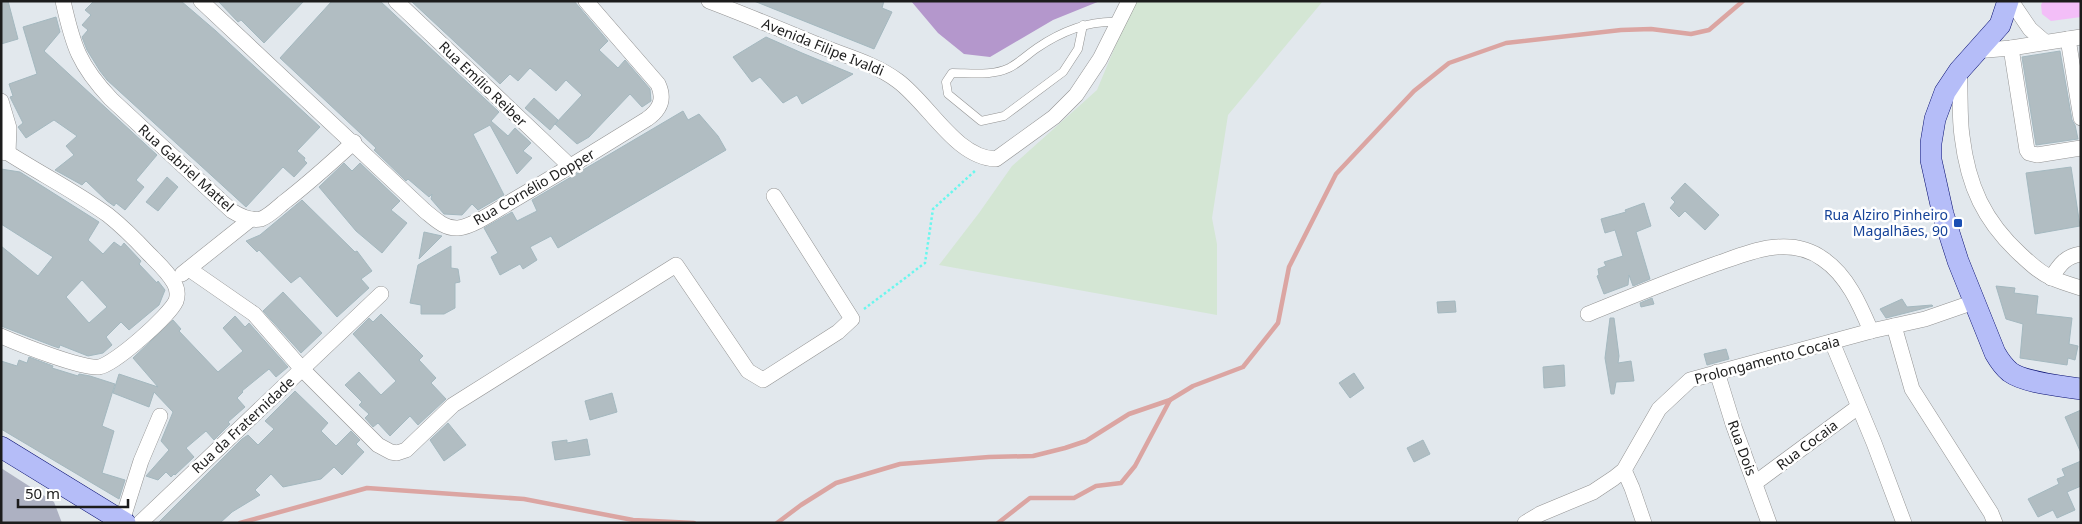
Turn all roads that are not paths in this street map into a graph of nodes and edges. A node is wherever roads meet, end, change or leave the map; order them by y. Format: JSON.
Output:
{"nodes":[{"id":1,"x":63,"y":1,"type":"edge"},
{"id":2,"x":201,"y":1,"type":"edge"},
{"id":3,"x":396,"y":1,"type":"edge"},
{"id":4,"x":586,"y":1,"type":"edge"},
{"id":5,"x":709,"y":1,"type":"edge"},
{"id":6,"x":1129,"y":1,"type":"edge"},
{"id":7,"x":2014,"y":3,"type":"edge"},
{"id":8,"x":1120,"y":22,"type":"junction"},
{"id":9,"x":1082,"y":26,"type":"junction"},
{"id":10,"x":2074,"y":38,"type":"edge"},
{"id":11,"x":2045,"y":42,"type":"junction"},
{"id":12,"x":2011,"y":48,"type":"junction"},
{"id":13,"x":1975,"y":51,"type":"junction"},
{"id":14,"x":1959,"y":71,"type":"junction"},
{"id":15,"x":1,"y":102,"type":"edge"},
{"id":16,"x":2081,"y":118,"type":"edge"},
{"id":17,"x":354,"y":142,"type":"junction"},
{"id":18,"x":2081,"y":148,"type":"edge"},
{"id":19,"x":5,"y":152,"type":"edge"},
{"id":20,"x":570,"y":166,"type":"junction"},
{"id":21,"x":774,"y":196,"type":"dead end"},
{"id":22,"x":251,"y":219,"type":"junction"},
{"id":23,"x":2081,"y":254,"type":"edge"},
{"id":24,"x":189,"y":269,"type":"junction"},
{"id":25,"x":2051,"y":278,"type":"junction"},
{"id":26,"x":174,"y":281,"type":"junction"},
{"id":27,"x":2081,"y":288,"type":"edge"},
{"id":28,"x":381,"y":294,"type":"dead end"},
{"id":29,"x":1974,"y":302,"type":"junction"},
{"id":30,"x":1588,"y":314,"type":"dead end"},
{"id":31,"x":1894,"y":326,"type":"junction"},
{"id":32,"x":1871,"y":331,"type":"junction"},
{"id":33,"x":1,"y":336,"type":"edge"},
{"id":34,"x":1832,"y":342,"type":"junction"},
{"id":35,"x":302,"y":369,"type":"junction"},
{"id":36,"x":1717,"y":372,"type":"junction"},
{"id":37,"x":2081,"y":390,"type":"edge"},
{"id":38,"x":1858,"y":407,"type":"junction"},
{"id":39,"x":160,"y":416,"type":"dead end"},
{"id":40,"x":1,"y":447,"type":"edge"},
{"id":41,"x":1624,"y":470,"type":"junction"},
{"id":42,"x":1755,"y":483,"type":"junction"},
{"id":43,"x":129,"y":522,"type":"edge"},
{"id":44,"x":1525,"y":523,"type":"edge"},
{"id":45,"x":1644,"y":523,"type":"edge"},
{"id":46,"x":1769,"y":523,"type":"edge"},
{"id":47,"x":1904,"y":523,"type":"edge"},
{"id":48,"x":1995,"y":523,"type":"edge"}],
"edges":[{"from":1,"to":22,"type":"street","name":"Rua Gabriel Mattel"},
{"from":2,"to":17,"type":"street","name":"Rua Cornélio Dopper"},
{"from":3,"to":20,"type":"street","name":"Rua Emílio Reiber"},
{"from":4,"to":20,"type":"street","name":"Rua Cornélio Dopper"},
{"from":5,"to":8,"type":"street","name":"Avenida Filipe Ivaldi"},
{"from":6,"to":8,"type":"street"},
{"from":7,"to":11,"type":"street"},
{"from":7,"to":13,"type":"street"},
{"from":8,"to":9,"type":"lane"},
{"from":9,"to":9,"type":"lane"},
{"from":10,"to":11,"type":"street"},
{"from":10,"to":16,"type":"street"},
{"from":11,"to":12,"type":"street"},
{"from":12,"to":13,"type":"street"},
{"from":12,"to":18,"type":"street"},
{"from":13,"to":14,"type":"street"},
{"from":14,"to":25,"type":"street"},
{"from":14,"to":29,"type":"street"},
{"from":15,"to":19,"type":"street"},
{"from":17,"to":20,"type":"street","name":"Rua Cornélio Dopper"},
{"from":17,"to":22,"type":"street"},
{"from":19,"to":26,"type":"street"},
{"from":21,"to":35,"type":"street"},
{"from":22,"to":24,"type":"street"},
{"from":23,"to":25,"type":"street"},
{"from":24,"to":26,"type":"street"},
{"from":24,"to":35,"type":"street"},
{"from":25,"to":27,"type":"street"},
{"from":26,"to":33,"type":"street"},
{"from":28,"to":35,"type":"street","name":"Rua da Fraternidade"},
{"from":29,"to":31,"type":"street","name":"Prolongamento Cocaia"},
{"from":29,"to":37,"type":"street"},
{"from":30,"to":32,"type":"street"},
{"from":31,"to":32,"type":"street","name":"Prolongamento Cocaia"},
{"from":31,"to":48,"type":"street"},
{"from":32,"to":34,"type":"street","name":"Prolongamento Cocaia"},
{"from":34,"to":36,"type":"street","name":"Prolongamento Cocaia"},
{"from":34,"to":38,"type":"street"},
{"from":35,"to":43,"type":"street","name":"Rua da Fraternidade"},
{"from":36,"to":41,"type":"street","name":"Prolongamento Cocaia"},
{"from":36,"to":42,"type":"street","name":"Rua Dois"},
{"from":38,"to":42,"type":"street","name":"Rua Cocaia"},
{"from":38,"to":47,"type":"street"},
{"from":39,"to":43,"type":"street"},
{"from":40,"to":43,"type":"street"},
{"from":41,"to":44,"type":"street","name":"Prolongamento Cocaia"},
{"from":41,"to":45,"type":"street"},
{"from":42,"to":46,"type":"street","name":"Rua Dois"}]}
